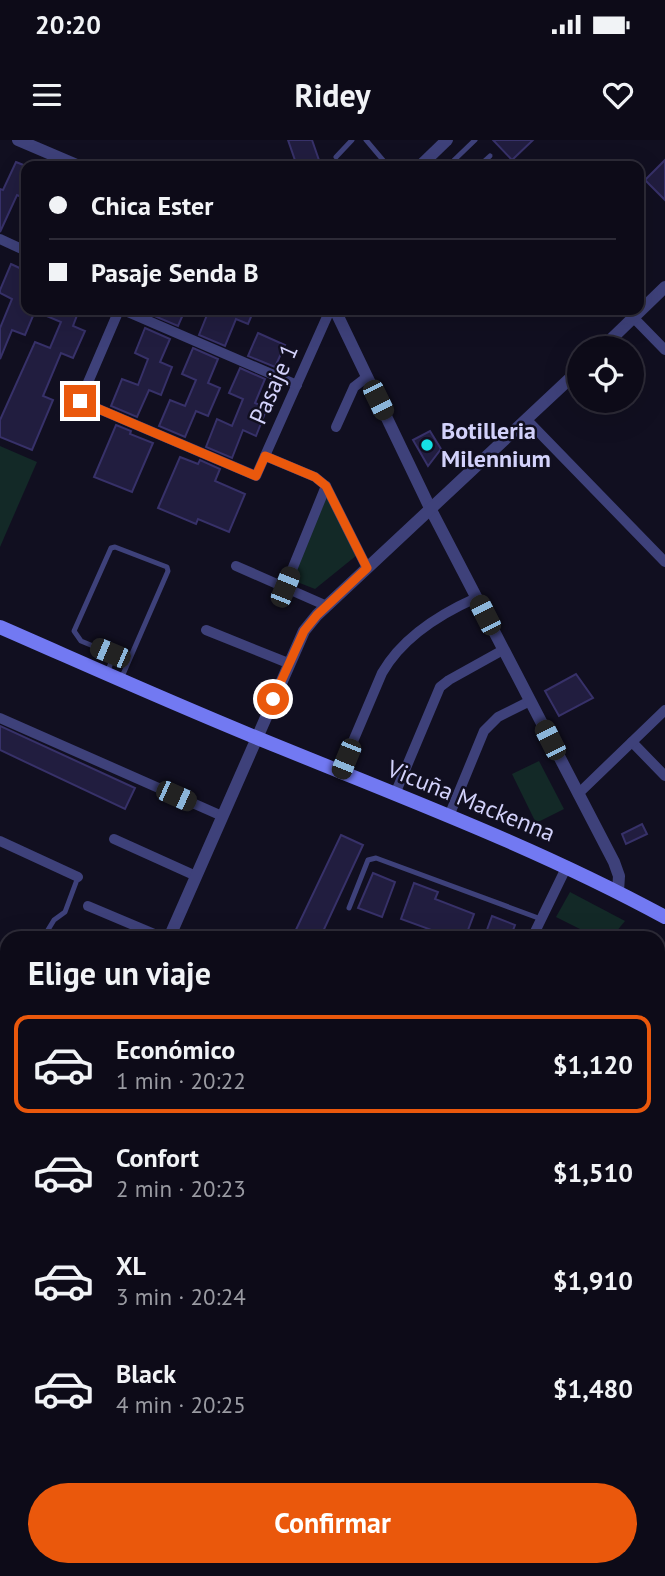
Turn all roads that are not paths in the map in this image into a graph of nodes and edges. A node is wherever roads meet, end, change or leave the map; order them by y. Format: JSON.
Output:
{"nodes":[{"id":1,"x":18,"y":140,"type":"edge"},
{"id":2,"x":352,"y":140,"type":"edge"},
{"id":3,"x":366,"y":140,"type":"edge"},
{"id":4,"x":447,"y":140,"type":"edge"},
{"id":5,"x":475,"y":140,"type":"edge"},
{"id":6,"x":490,"y":156,"type":"dead end"},
{"id":7,"x":335,"y":157,"type":"dead end"},
{"id":8,"x":67,"y":161,"type":"edge"},
{"id":9,"x":384,"y":161,"type":"edge"},
{"id":10,"x":425,"y":161,"type":"edge"},
{"id":11,"x":453,"y":161,"type":"edge"},
{"id":12,"x":484,"y":161,"type":"edge"},
{"id":13,"x":0,"y":239,"type":"edge"},
{"id":14,"x":21,"y":249,"type":"edge"},
{"id":15,"x":665,"y":287,"type":"edge"},
{"id":16,"x":644,"y":303,"type":"edge"},
{"id":17,"x":119,"y":315,"type":"edge"},
{"id":18,"x":133,"y":315,"type":"edge"},
{"id":19,"x":330,"y":315,"type":"edge"},
{"id":20,"x":335,"y":315,"type":"edge"},
{"id":21,"x":629,"y":315,"type":"edge"},
{"id":22,"x":631,"y":315,"type":"edge"},
{"id":23,"x":612,"y":336,"type":"edge"},
{"id":24,"x":665,"y":351,"type":"edge"},
{"id":25,"x":367,"y":377,"type":"junction"},
{"id":26,"x":567,"y":381,"type":"edge"},
{"id":27,"x":297,"y":385,"type":"junction"},
{"id":28,"x":527,"y":419,"type":"junction"},
{"id":29,"x":336,"y":427,"type":"dead end"},
{"id":30,"x":265,"y":456,"type":"junction"},
{"id":31,"x":326,"y":486,"type":"junction"},
{"id":32,"x":431,"y":510,"type":"junction"},
{"id":33,"x":665,"y":562,"type":"edge"},
{"id":34,"x":236,"y":566,"type":"dead end"},
{"id":35,"x":367,"y":568,"type":"junction"},
{"id":36,"x":285,"y":587,"type":"junction"},
{"id":37,"x":476,"y":597,"type":"junction"},
{"id":38,"x":327,"y":606,"type":"junction"},
{"id":39,"x":0,"y":627,"type":"edge"},
{"id":40,"x":206,"y":630,"type":"dead end"},
{"id":41,"x":503,"y":650,"type":"junction"},
{"id":42,"x":288,"y":663,"type":"junction"},
{"id":43,"x":107,"y":673,"type":"junction"},
{"id":44,"x":121,"y":679,"type":"junction"},
{"id":45,"x":530,"y":701,"type":"junction"},
{"id":46,"x":665,"y":710,"type":"edge"},
{"id":47,"x":0,"y":718,"type":"edge"},
{"id":48,"x":256,"y":738,"type":"junction"},
{"id":49,"x":632,"y":742,"type":"junction"},
{"id":50,"x":341,"y":772,"type":"junction"},
{"id":51,"x":665,"y":776,"type":"edge"},
{"id":52,"x":395,"y":794,"type":"junction"},
{"id":53,"x":578,"y":794,"type":"junction"},
{"id":54,"x":222,"y":816,"type":"junction"},
{"id":55,"x":449,"y":816,"type":"junction"},
{"id":56,"x":114,"y":839,"type":"dead end"},
{"id":57,"x":0,"y":841,"type":"edge"},
{"id":58,"x":567,"y":866,"type":"junction"},
{"id":59,"x":196,"y":876,"type":"junction"},
{"id":60,"x":78,"y":877,"type":"joint"},
{"id":61,"x":618,"y":891,"type":"junction"},
{"id":62,"x":88,"y":906,"type":"dead end"},
{"id":63,"x":349,"y":908,"type":"dead end"},
{"id":64,"x":665,"y":916,"type":"edge"},
{"id":65,"x":541,"y":919,"type":"junction"},
{"id":66,"x":47,"y":931,"type":"edge"},
{"id":67,"x":149,"y":931,"type":"edge"},
{"id":68,"x":169,"y":931,"type":"edge"},
{"id":69,"x":535,"y":931,"type":"edge"}],
"edges":[{"from":1,"to":8,"type":"street"},
{"from":2,"to":7,"type":"lane"},
{"from":3,"to":9,"type":"lane"},
{"from":4,"to":10,"type":"street"},
{"from":5,"to":11,"type":"lane"},
{"from":6,"to":12,"type":"lane"},
{"from":13,"to":14,"type":"street"},
{"from":15,"to":16,"type":"street"},
{"from":17,"to":30,"type":"street","name":"Pasaje 1"},
{"from":18,"to":27,"type":"street"},
{"from":19,"to":27,"type":"street","name":"Pasaje 1"},
{"from":20,"to":25,"type":"street"},
{"from":21,"to":23,"type":"street"},
{"from":22,"to":24,"type":"street"},
{"from":25,"to":29,"type":"street"},
{"from":25,"to":32,"type":"street"},
{"from":26,"to":28,"type":"street"},
{"from":27,"to":30,"type":"street","name":"Pasaje 1"},
{"from":28,"to":32,"type":"street"},
{"from":28,"to":33,"type":"street"},
{"from":30,"to":31,"type":"street"},
{"from":31,"to":35,"type":"street"},
{"from":31,"to":36,"type":"street"},
{"from":32,"to":35,"type":"street"},
{"from":32,"to":37,"type":"street"},
{"from":34,"to":36,"type":"street"},
{"from":35,"to":38,"type":"street"},
{"from":36,"to":38,"type":"street"},
{"from":37,"to":41,"type":"street"},
{"from":37,"to":50,"type":"street"},
{"from":38,"to":42,"type":"street"},
{"from":39,"to":43,"type":"main road","name":"Vicuña Mackenna"},
{"from":40,"to":42,"type":"street"},
{"from":41,"to":45,"type":"street"},
{"from":41,"to":52,"type":"street"},
{"from":42,"to":48,"type":"street"},
{"from":43,"to":44,"type":"main road","name":"Vicuña Mackenna"},
{"from":43,"to":44,"type":"lane"},
{"from":44,"to":48,"type":"main road","name":"Vicuña Mackenna"},
{"from":45,"to":53,"type":"street"},
{"from":45,"to":55,"type":"street"},
{"from":46,"to":49,"type":"street"},
{"from":47,"to":54,"type":"street"},
{"from":48,"to":50,"type":"main road","name":"Vicuña Mackenna"},
{"from":48,"to":54,"type":"street"},
{"from":49,"to":51,"type":"street"},
{"from":49,"to":53,"type":"street"},
{"from":50,"to":52,"type":"main road","name":"Vicuña Mackenna"},
{"from":52,"to":55,"type":"main road","name":"Vicuña Mackenna"},
{"from":53,"to":61,"type":"street"},
{"from":54,"to":59,"type":"street"},
{"from":55,"to":58,"type":"main road","name":"Vicuña Mackenna"},
{"from":56,"to":59,"type":"street"},
{"from":57,"to":60,"type":"street"},
{"from":58,"to":61,"type":"main road","name":"Vicuña Mackenna"},
{"from":58,"to":65,"type":"street"},
{"from":59,"to":68,"type":"street"},
{"from":60,"to":66,"type":"lane"},
{"from":61,"to":64,"type":"main road","name":"Vicuña Mackenna"},
{"from":62,"to":67,"type":"street"},
{"from":63,"to":65,"type":"lane"},
{"from":65,"to":69,"type":"street"}]}
